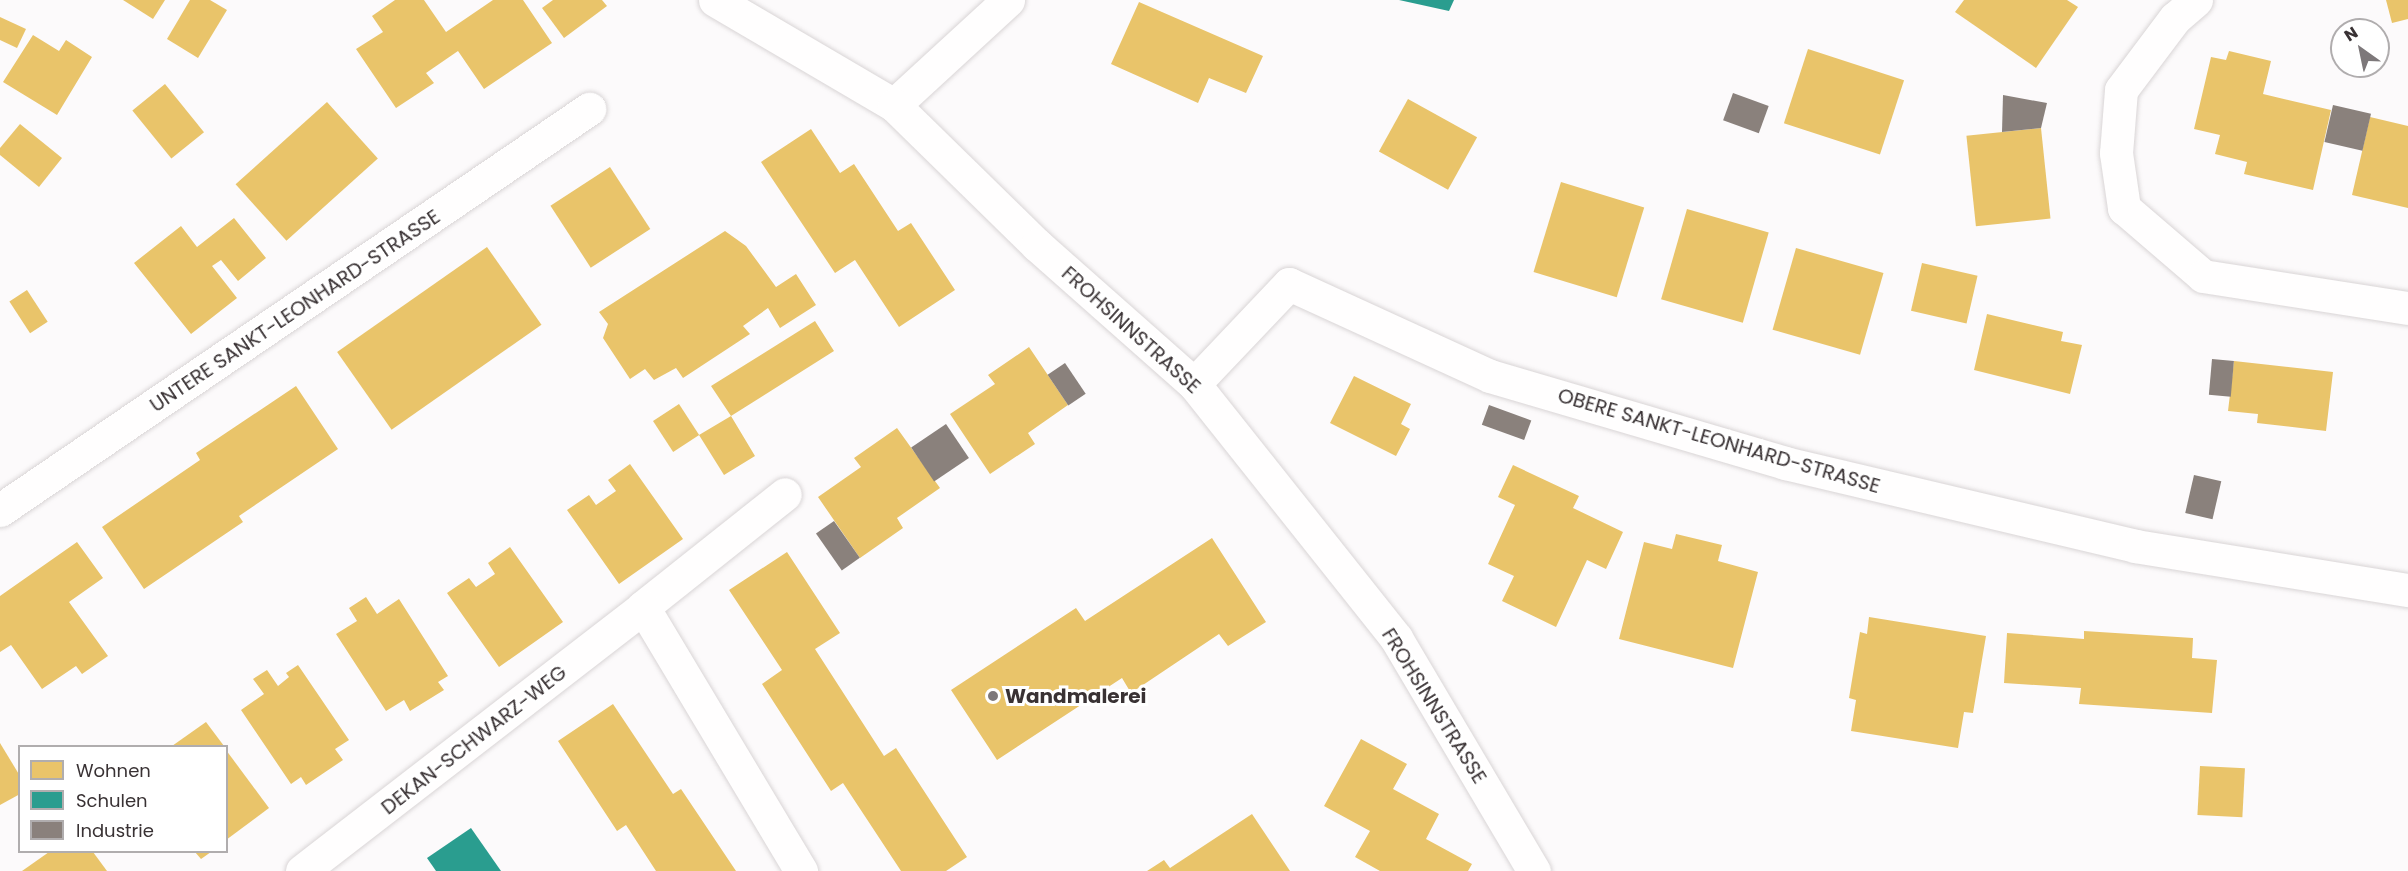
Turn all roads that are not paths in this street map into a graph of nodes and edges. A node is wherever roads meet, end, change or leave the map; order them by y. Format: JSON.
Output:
{"nodes":[{"id":1,"x":715,"y":0,"type":"edge"},
{"id":2,"x":1008,"y":0,"type":"edge"},
{"id":3,"x":2196,"y":0,"type":"edge"},
{"id":4,"x":894,"y":105,"type":"junction"},
{"id":5,"x":589,"y":109,"type":"dead end"},
{"id":6,"x":2408,"y":308,"type":"edge"},
{"id":7,"x":1194,"y":384,"type":"junction"},
{"id":8,"x":785,"y":494,"type":"dead end"},
{"id":9,"x":0,"y":510,"type":"edge"},
{"id":10,"x":2408,"y":590,"type":"edge"},
{"id":11,"x":643,"y":607,"type":"junction"},
{"id":12,"x":302,"y":871,"type":"edge"},
{"id":13,"x":801,"y":871,"type":"edge"},
{"id":14,"x":1534,"y":871,"type":"edge"}],
"edges":[{"from":1,"to":4,"type":"street","name":"FROHSINNSTRASSE"},
{"from":2,"to":4,"type":"street"},
{"from":3,"to":6,"type":"street"},
{"from":4,"to":7,"type":"street","name":"FROHSINNSTRASSE"},
{"from":5,"to":9,"type":"street","name":"UNTERE SANKT-LEONHARD-STRASSE"},
{"from":7,"to":10,"type":"street","name":"OBERE SANKT-LEONHARD-STRASSE"},
{"from":7,"to":14,"type":"street","name":"FROHSINNSTRASSE"},
{"from":8,"to":11,"type":"street","name":"DEKAN-SCHWARZ-WEG"},
{"from":11,"to":12,"type":"street","name":"DEKAN-SCHWARZ-WEG"},
{"from":11,"to":13,"type":"street"}]}
